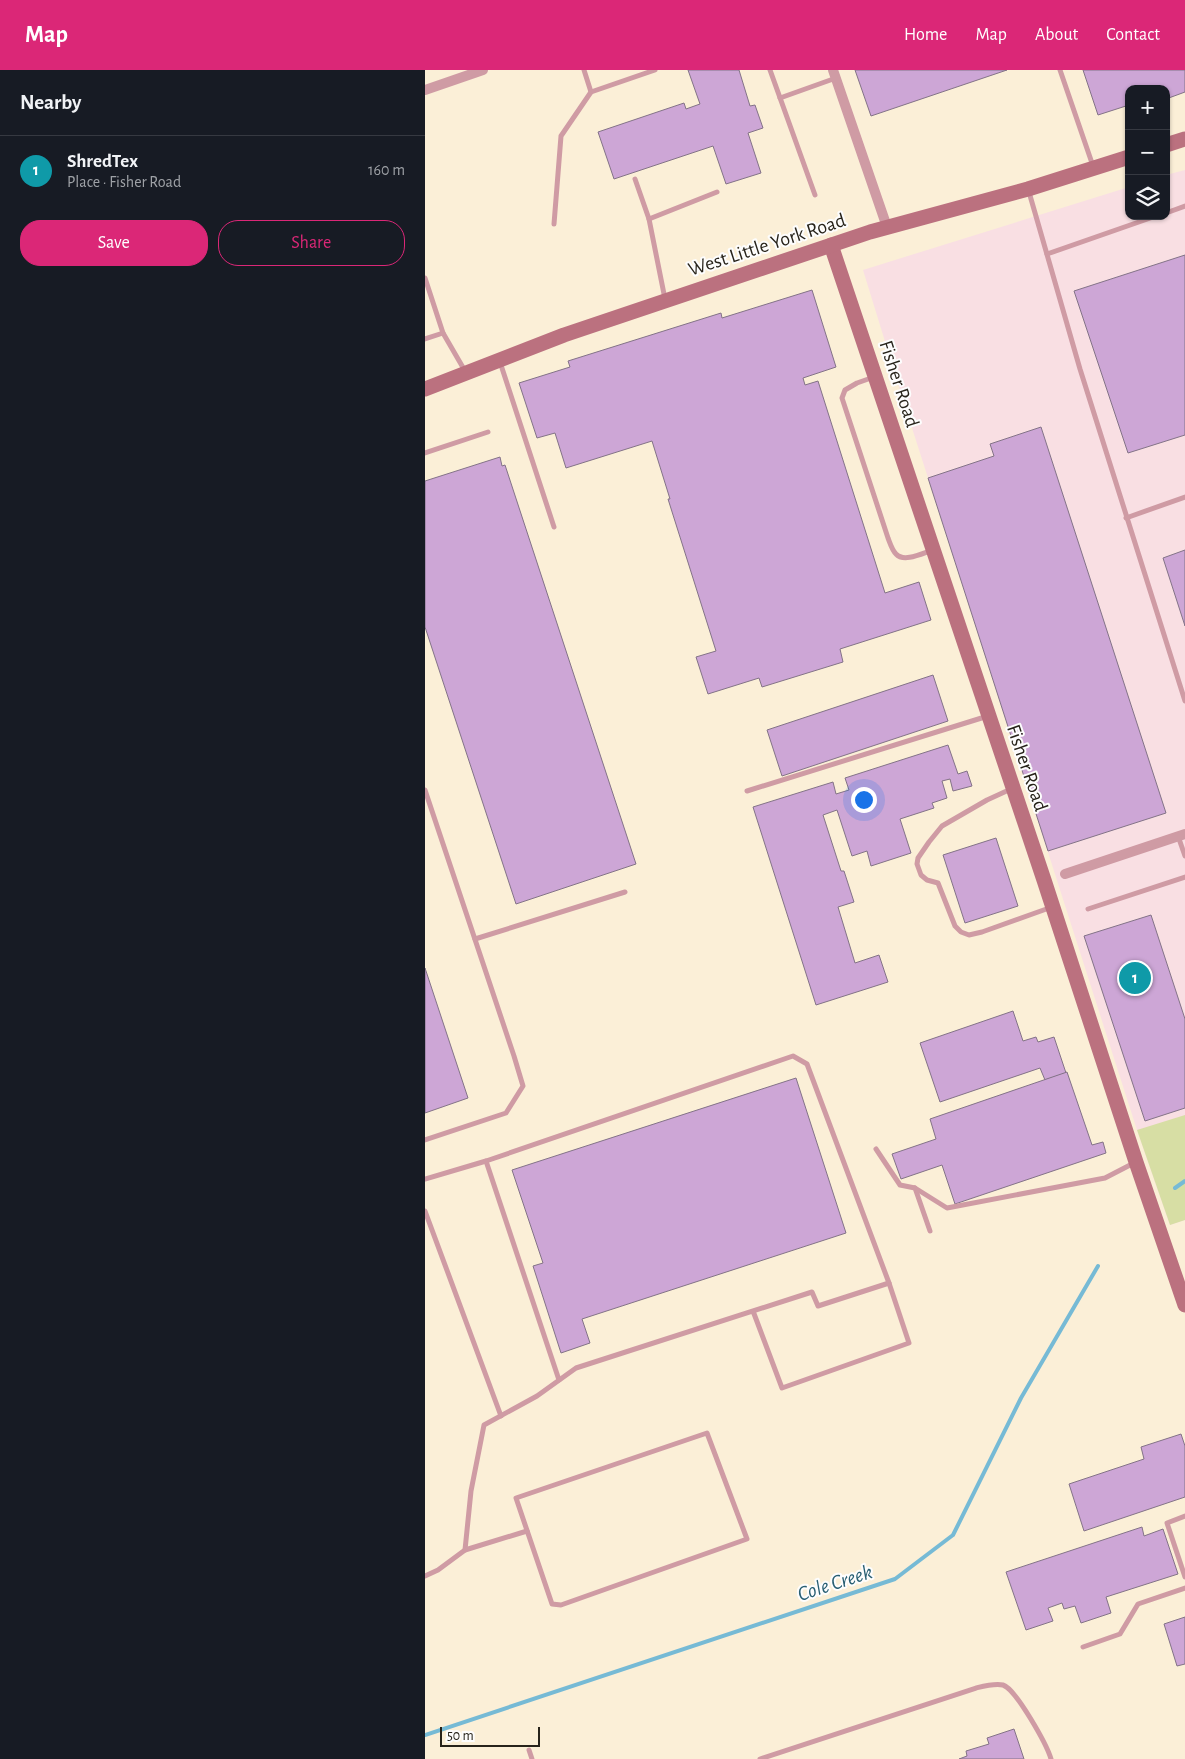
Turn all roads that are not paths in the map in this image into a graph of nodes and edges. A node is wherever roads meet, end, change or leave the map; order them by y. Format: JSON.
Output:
{"nodes":[{"id":1,"x":483,"y":70,"type":"edge"},
{"id":2,"x":584,"y":70,"type":"edge"},
{"id":3,"x":655,"y":70,"type":"edge"},
{"id":4,"x":770,"y":70,"type":"edge"},
{"id":5,"x":1060,"y":70,"type":"edge"},
{"id":6,"x":835,"y":74,"type":"edge"},
{"id":7,"x":425,"y":90,"type":"edge"},
{"id":8,"x":591,"y":92,"type":"junction"},
{"id":9,"x":780,"y":98,"type":"junction"},
{"id":10,"x":1185,"y":139,"type":"edge"},
{"id":11,"x":1170,"y":144,"type":"edge"},
{"id":12,"x":1125,"y":158,"type":"edge"},
{"id":13,"x":1094,"y":169,"type":"junction"},
{"id":14,"x":635,"y":179,"type":"dead end"},
{"id":15,"x":1028,"y":189,"type":"junction"},
{"id":16,"x":717,"y":192,"type":"dead end"},
{"id":17,"x":815,"y":195,"type":"dead end"},
{"id":18,"x":1185,"y":206,"type":"edge"},
{"id":19,"x":1170,"y":212,"type":"edge"},
{"id":20,"x":649,"y":219,"type":"junction"},
{"id":21,"x":1145,"y":220,"type":"edge"},
{"id":22,"x":554,"y":224,"type":"dead end"},
{"id":23,"x":887,"y":227,"type":"junction"},
{"id":24,"x":831,"y":245,"type":"junction"},
{"id":25,"x":1047,"y":254,"type":"junction"},
{"id":26,"x":425,"y":278,"type":"edge"},
{"id":27,"x":665,"y":300,"type":"junction"},
{"id":28,"x":443,"y":332,"type":"junction"},
{"id":29,"x":425,"y":339,"type":"edge"},
{"id":30,"x":499,"y":359,"type":"junction"},
{"id":31,"x":466,"y":372,"type":"junction"},
{"id":32,"x":875,"y":377,"type":"junction"},
{"id":33,"x":425,"y":389,"type":"edge"},
{"id":34,"x":488,"y":432,"type":"dead end"},
{"id":35,"x":425,"y":453,"type":"edge"},
{"id":36,"x":1185,"y":497,"type":"edge"},
{"id":37,"x":1126,"y":518,"type":"junction"},
{"id":38,"x":554,"y":527,"type":"dead end"},
{"id":39,"x":933,"y":550,"type":"junction"},
{"id":40,"x":1185,"y":701,"type":"edge"},
{"id":41,"x":988,"y":716,"type":"junction"},
{"id":42,"x":1013,"y":788,"type":"junction"},
{"id":43,"x":425,"y":790,"type":"edge"},
{"id":44,"x":747,"y":791,"type":"dead end"},
{"id":45,"x":1182,"y":835,"type":"edge"},
{"id":46,"x":1185,"y":856,"type":"edge"},
{"id":47,"x":1065,"y":874,"type":"dead end"},
{"id":48,"x":1185,"y":877,"type":"edge"},
{"id":49,"x":625,"y":892,"type":"dead end"},
{"id":50,"x":1052,"y":907,"type":"junction"},
{"id":51,"x":1088,"y":910,"type":"dead end"},
{"id":52,"x":475,"y":939,"type":"junction"},
{"id":53,"x":425,"y":1140,"type":"edge"},
{"id":54,"x":876,"y":1149,"type":"dead end"},
{"id":55,"x":486,"y":1161,"type":"junction"},
{"id":56,"x":1136,"y":1162,"type":"junction"},
{"id":57,"x":425,"y":1179,"type":"edge"},
{"id":58,"x":915,"y":1188,"type":"junction"},
{"id":59,"x":425,"y":1210,"type":"edge"},
{"id":60,"x":930,"y":1231,"type":"dead end"},
{"id":61,"x":889,"y":1282,"type":"junction"},
{"id":62,"x":1185,"y":1304,"type":"edge"},
{"id":63,"x":753,"y":1311,"type":"junction"},
{"id":64,"x":559,"y":1380,"type":"junction"},
{"id":65,"x":501,"y":1416,"type":"junction"},
{"id":66,"x":1185,"y":1516,"type":"edge"},
{"id":67,"x":527,"y":1531,"type":"junction"},
{"id":68,"x":465,"y":1550,"type":"junction"},
{"id":69,"x":425,"y":1576,"type":"edge"},
{"id":70,"x":1185,"y":1577,"type":"edge"},
{"id":71,"x":1185,"y":1588,"type":"edge"},
{"id":72,"x":1083,"y":1647,"type":"dead end"},
{"id":73,"x":529,"y":1750,"type":"dead end"},
{"id":74,"x":532,"y":1759,"type":"edge"},
{"id":75,"x":760,"y":1759,"type":"edge"},
{"id":76,"x":1051,"y":1759,"type":"edge"}],
"edges":[{"from":1,"to":7,"type":"street"},
{"from":2,"to":8,"type":"lane"},
{"from":3,"to":8,"type":"lane"},
{"from":4,"to":9,"type":"lane"},
{"from":5,"to":13,"type":"lane"},
{"from":6,"to":9,"type":"lane"},
{"from":6,"to":23,"type":"street"},
{"from":8,"to":22,"type":"lane"},
{"from":9,"to":17,"type":"lane"},
{"from":10,"to":11,"type":"street"},
{"from":12,"to":13,"type":"street","name":"West Little York Road"},
{"from":13,"to":15,"type":"street","name":"West Little York Road"},
{"from":14,"to":20,"type":"lane"},
{"from":15,"to":23,"type":"street","name":"West Little York Road"},
{"from":15,"to":25,"type":"lane"},
{"from":16,"to":20,"type":"lane"},
{"from":18,"to":19,"type":"lane"},
{"from":20,"to":27,"type":"lane"},
{"from":21,"to":25,"type":"lane"},
{"from":23,"to":24,"type":"street","name":"West Little York Road"},
{"from":24,"to":27,"type":"street","name":"West Little York Road"},
{"from":24,"to":32,"type":"street","name":"Fisher Road"},
{"from":25,"to":37,"type":"lane"},
{"from":26,"to":28,"type":"lane"},
{"from":27,"to":30,"type":"street","name":"West Little York Road"},
{"from":28,"to":29,"type":"lane"},
{"from":28,"to":31,"type":"lane"},
{"from":30,"to":31,"type":"street","name":"West Little York Road"},
{"from":30,"to":38,"type":"lane"},
{"from":31,"to":33,"type":"street","name":"West Little York Road"},
{"from":32,"to":39,"type":"street","name":"Fisher Road"},
{"from":32,"to":39,"type":"lane"},
{"from":34,"to":35,"type":"lane"},
{"from":36,"to":37,"type":"lane"},
{"from":37,"to":40,"type":"lane"},
{"from":39,"to":41,"type":"street","name":"Fisher Road"},
{"from":41,"to":42,"type":"street","name":"Fisher Road"},
{"from":41,"to":44,"type":"lane"},
{"from":42,"to":50,"type":"street","name":"Fisher Road"},
{"from":42,"to":50,"type":"lane"},
{"from":43,"to":52,"type":"lane"},
{"from":45,"to":46,"type":"lane"},
{"from":45,"to":47,"type":"street"},
{"from":48,"to":51,"type":"lane"},
{"from":49,"to":52,"type":"lane"},
{"from":50,"to":56,"type":"street","name":"Fisher Road"},
{"from":52,"to":53,"type":"lane"},
{"from":54,"to":58,"type":"lane"},
{"from":55,"to":57,"type":"lane"},
{"from":55,"to":61,"type":"lane"},
{"from":55,"to":64,"type":"lane"},
{"from":56,"to":58,"type":"lane"},
{"from":56,"to":62,"type":"street","name":"Fisher Road"},
{"from":58,"to":60,"type":"lane"},
{"from":59,"to":65,"type":"lane"},
{"from":61,"to":63,"type":"lane"},
{"from":61,"to":63,"type":"lane"},
{"from":63,"to":64,"type":"lane"},
{"from":64,"to":65,"type":"lane"},
{"from":65,"to":68,"type":"lane"},
{"from":66,"to":70,"type":"lane"},
{"from":67,"to":67,"type":"lane"},
{"from":67,"to":68,"type":"lane"},
{"from":68,"to":69,"type":"lane"},
{"from":71,"to":72,"type":"lane"},
{"from":73,"to":74,"type":"lane"},
{"from":75,"to":76,"type":"lane"}]}
